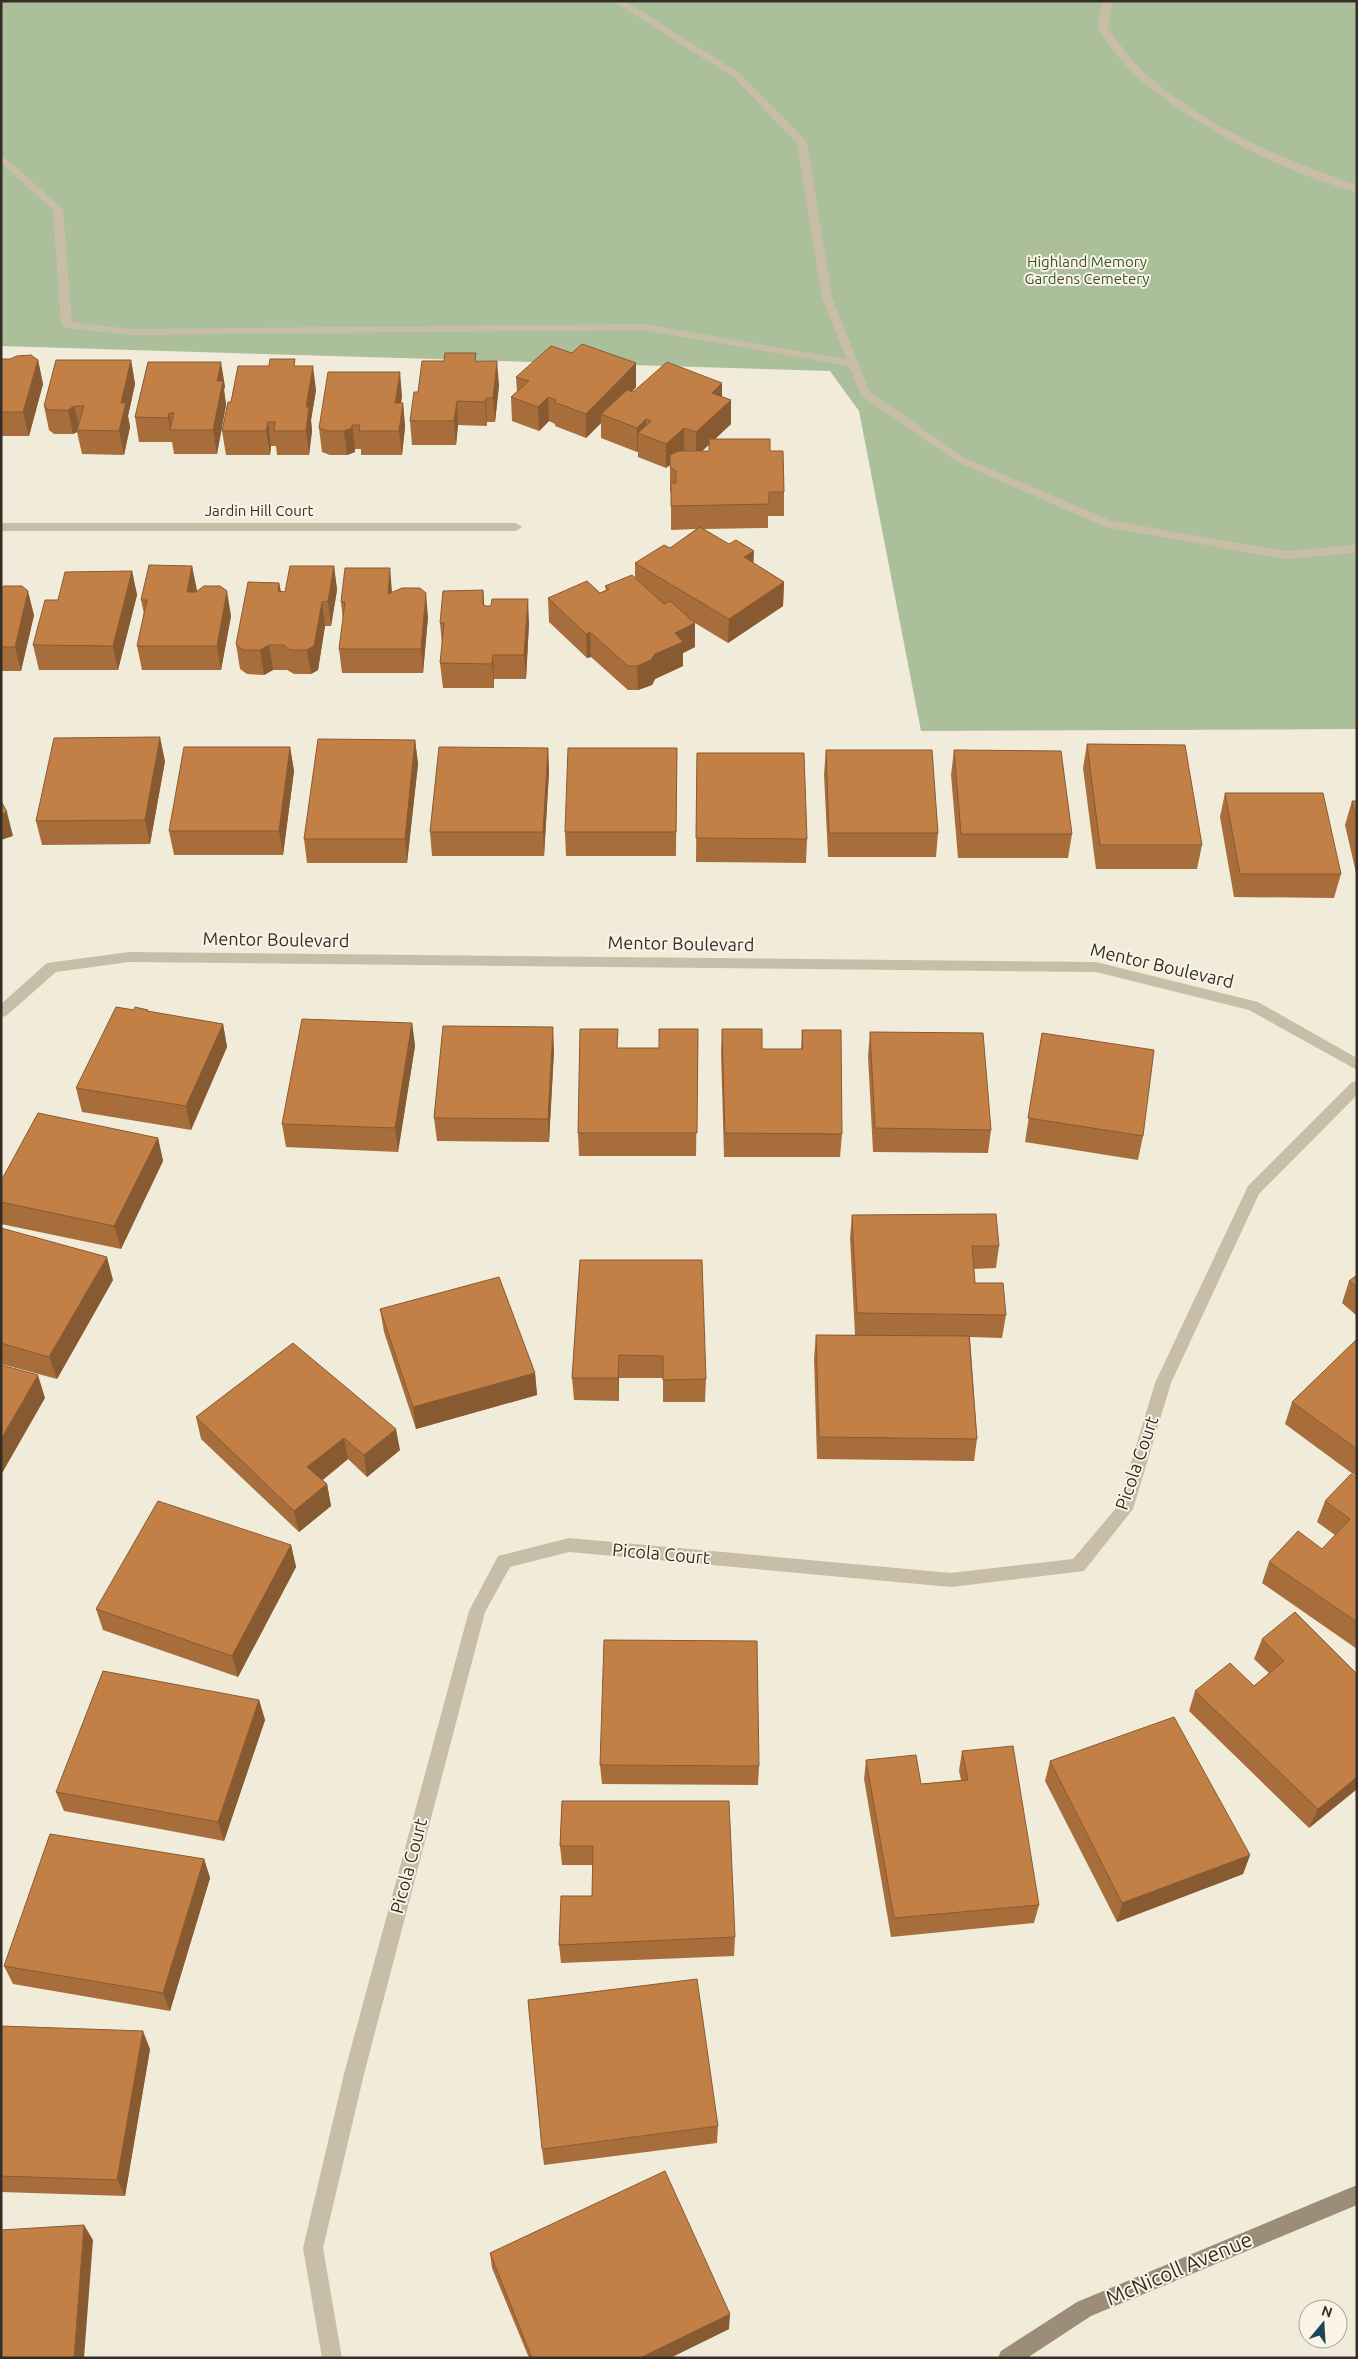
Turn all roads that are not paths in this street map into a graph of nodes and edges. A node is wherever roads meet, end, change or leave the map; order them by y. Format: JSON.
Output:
{"nodes":[{"id":1,"x":618,"y":1,"type":"edge"},
{"id":2,"x":1106,"y":1,"type":"edge"},
{"id":3,"x":1,"y":157,"type":"edge"},
{"id":4,"x":1357,"y":189,"type":"edge"},
{"id":5,"x":854,"y":364,"type":"junction"},
{"id":6,"x":1,"y":527,"type":"edge"},
{"id":7,"x":516,"y":527,"type":"dead end"},
{"id":8,"x":1357,"y":549,"type":"edge"},
{"id":9,"x":1,"y":1012,"type":"edge"},
{"id":10,"x":1357,"y":1065,"type":"edge"},
{"id":11,"x":1357,"y":1086,"type":"edge"},
{"id":12,"x":1357,"y":2195,"type":"edge"},
{"id":13,"x":332,"y":2358,"type":"edge"},
{"id":14,"x":1008,"y":2358,"type":"edge"}],
"edges":[{"from":1,"to":5,"type":"street"},
{"from":2,"to":4,"type":"street"},
{"from":3,"to":5,"type":"street"},
{"from":5,"to":8,"type":"street"},
{"from":6,"to":7,"type":"street","name":"Jardin Hill Court"},
{"from":9,"to":10,"type":"street","name":"Mentor Boulevard"},
{"from":11,"to":13,"type":"street","name":"Picola Court"},
{"from":12,"to":14,"type":"street","name":"McNicoll Avenue"}]}
